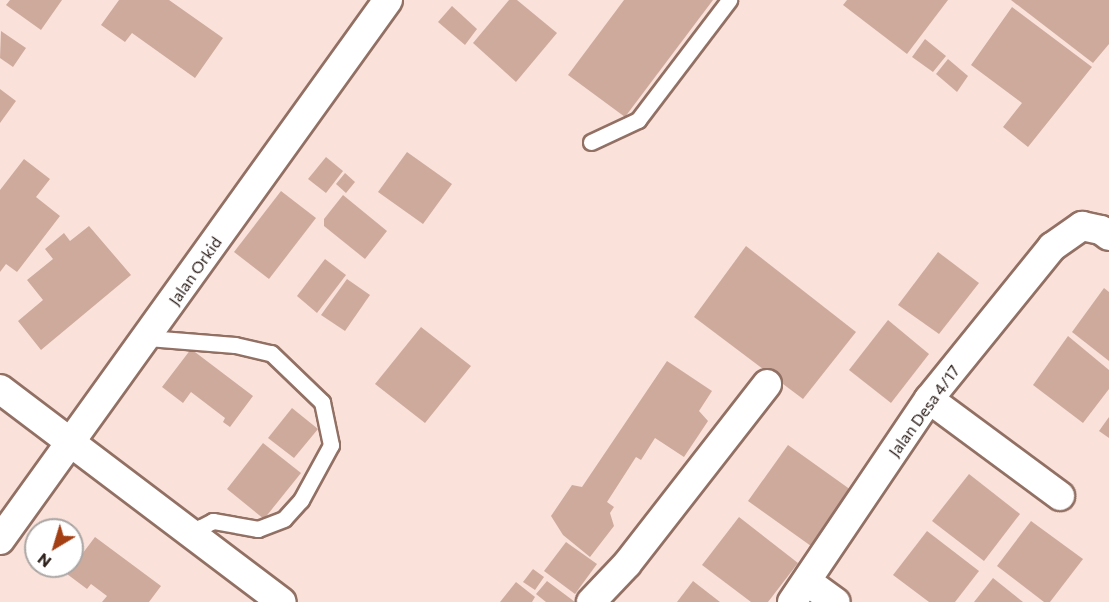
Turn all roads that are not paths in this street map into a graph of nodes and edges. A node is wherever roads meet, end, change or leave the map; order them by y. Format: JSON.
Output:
{"nodes":[{"id":1,"x":388,"y":0,"type":"edge"},
{"id":2,"x":729,"y":0,"type":"edge"},
{"id":3,"x":591,"y":142,"type":"dead end"},
{"id":4,"x":1109,"y":236,"type":"edge"},
{"id":5,"x":148,"y":338,"type":"junction"},
{"id":6,"x":767,"y":384,"type":"dead end"},
{"id":7,"x":0,"y":389,"type":"edge"},
{"id":8,"x":929,"y":399,"type":"junction"},
{"id":9,"x":72,"y":444,"type":"junction"},
{"id":10,"x":1060,"y":496,"type":"dead end"},
{"id":11,"x":193,"y":537,"type":"junction"},
{"id":12,"x":0,"y":540,"type":"edge"},
{"id":13,"x":800,"y":592,"type":"edge"},
{"id":14,"x":282,"y":602,"type":"edge"},
{"id":15,"x":591,"y":602,"type":"edge"},
{"id":16,"x":836,"y":602,"type":"edge"}],
"edges":[{"from":1,"to":5,"type":"street","name":"Jalan Orkid"},
{"from":2,"to":3,"type":"lane"},
{"from":4,"to":8,"type":"street","name":"Jalan Desa 4/17"},
{"from":5,"to":9,"type":"street","name":"Jalan Orkid"},
{"from":5,"to":11,"type":"lane"},
{"from":6,"to":15,"type":"street"},
{"from":7,"to":9,"type":"street"},
{"from":8,"to":10,"type":"street"},
{"from":8,"to":13,"type":"street","name":"Jalan Desa 4/17"},
{"from":9,"to":11,"type":"street"},
{"from":9,"to":12,"type":"street","name":"Jalan Orkid"},
{"from":11,"to":14,"type":"street"},
{"from":13,"to":16,"type":"street"}]}
